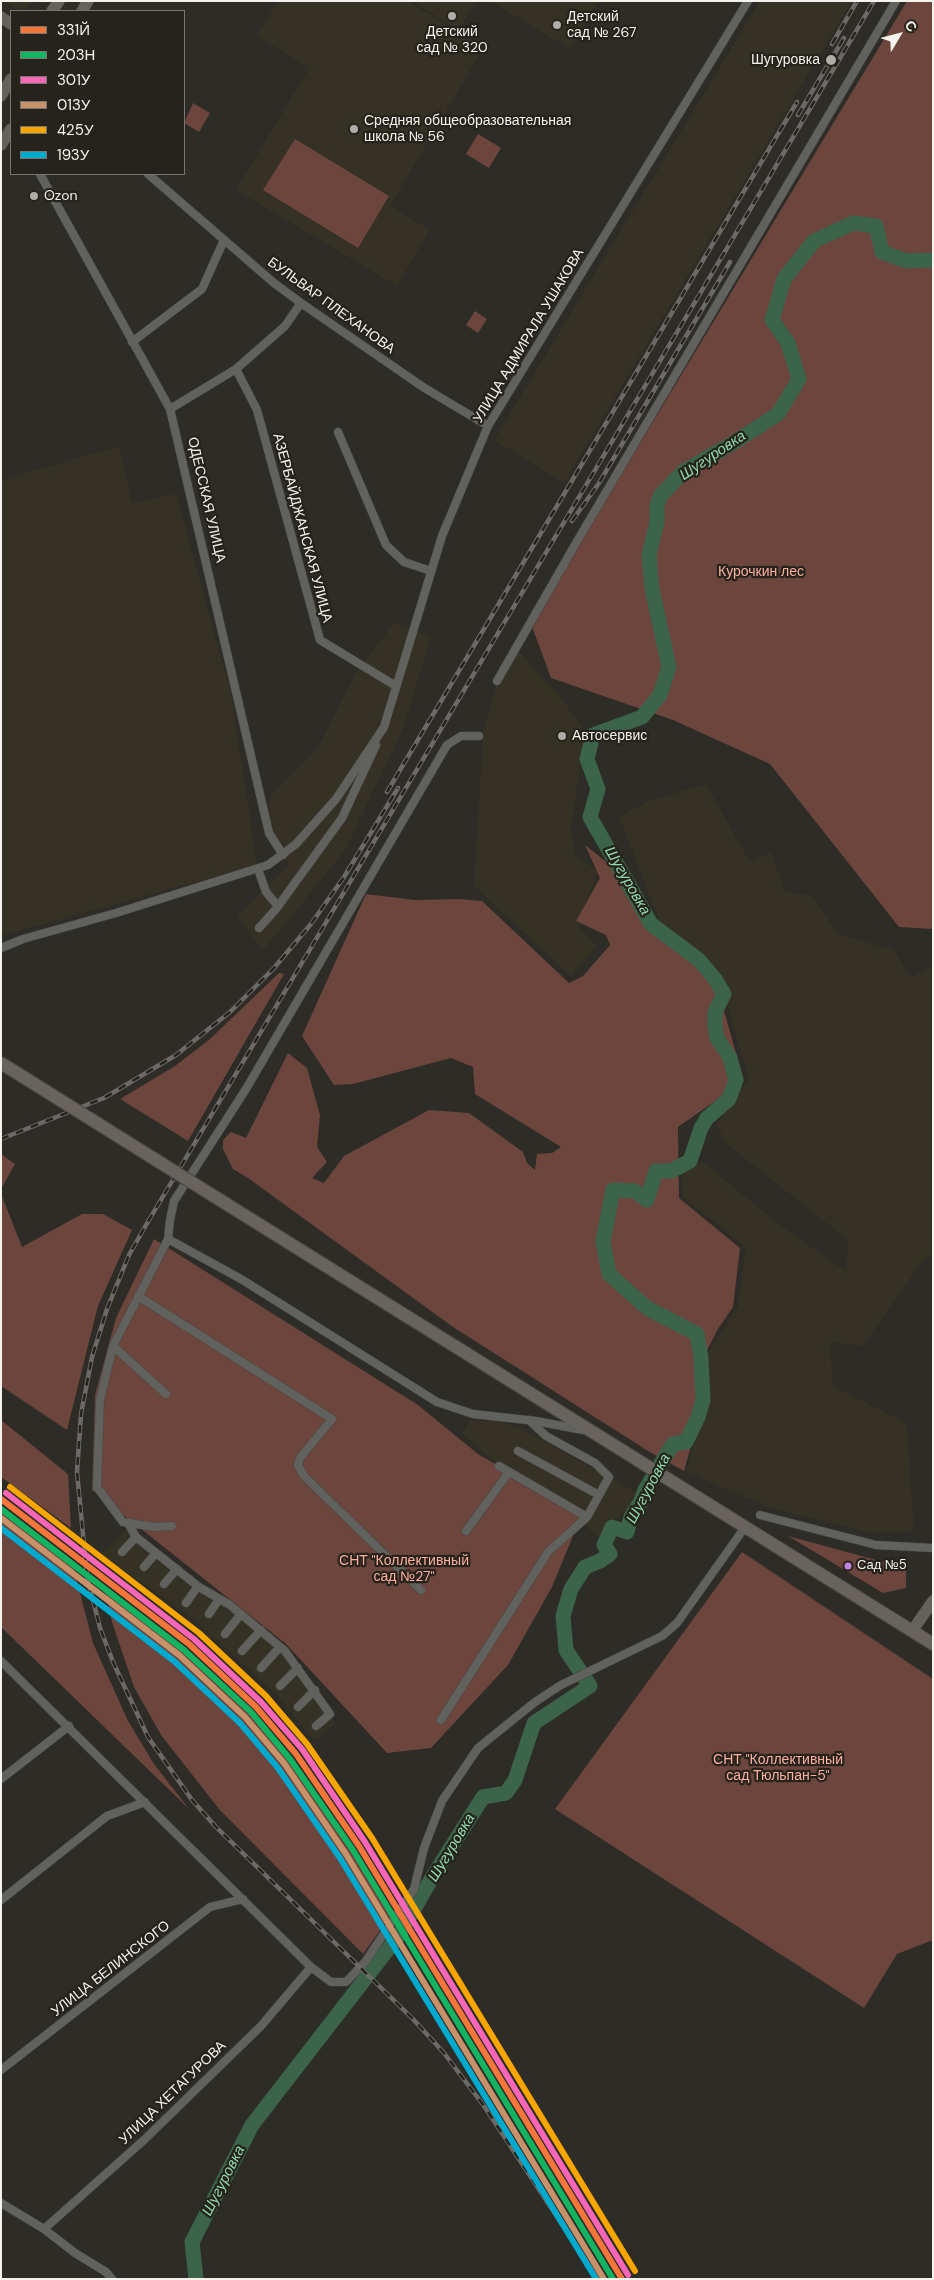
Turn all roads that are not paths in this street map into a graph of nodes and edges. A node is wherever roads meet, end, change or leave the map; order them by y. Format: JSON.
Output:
{"nodes":[{"id":1,"x":748,"y":1,"type":"edge"},
{"id":2,"x":896,"y":1,"type":"edge"},
{"id":3,"x":10,"y":81,"type":"edge"},
{"id":4,"x":1,"y":96,"type":"edge"},
{"id":5,"x":10,"y":132,"type":"edge"},
{"id":6,"x":1,"y":145,"type":"edge"},
{"id":7,"x":41,"y":175,"type":"edge"},
{"id":8,"x":149,"y":175,"type":"edge"},
{"id":9,"x":224,"y":240,"type":"junction"},
{"id":10,"x":301,"y":303,"type":"junction"},
{"id":11,"x":132,"y":342,"type":"junction"},
{"id":12,"x":236,"y":369,"type":"junction"},
{"id":13,"x":170,"y":409,"type":"junction"},
{"id":14,"x":488,"y":426,"type":"junction"},
{"id":15,"x":338,"y":432,"type":"dead end"},
{"id":16,"x":431,"y":572,"type":"junction"},
{"id":17,"x":497,"y":681,"type":"dead end"},
{"id":18,"x":396,"y":686,"type":"junction"},
{"id":19,"x":384,"y":727,"type":"junction"},
{"id":20,"x":479,"y":736,"type":"dead end"},
{"id":21,"x":283,"y":855,"type":"junction"},
{"id":22,"x":258,"y":869,"type":"junction"},
{"id":23,"x":278,"y":906,"type":"junction"},
{"id":24,"x":259,"y":928,"type":"dead end"},
{"id":25,"x":1,"y":948,"type":"edge"},
{"id":26,"x":1,"y":1063,"type":"edge"},
{"id":27,"x":168,"y":1239,"type":"junction"},
{"id":28,"x":138,"y":1296,"type":"junction"},
{"id":29,"x":113,"y":1346,"type":"junction"},
{"id":30,"x":166,"y":1394,"type":"dead end"},
{"id":31,"x":529,"y":1420,"type":"junction"},
{"id":32,"x":591,"y":1431,"type":"junction"},
{"id":33,"x":518,"y":1451,"type":"dead end"},
{"id":34,"x":499,"y":1466,"type":"dead end"},
{"id":35,"x":509,"y":1472,"type":"junction"},
{"id":36,"x":599,"y":1495,"type":"junction"},
{"id":37,"x":760,"y":1516,"type":"dead end"},
{"id":38,"x":587,"y":1517,"type":"junction"},
{"id":39,"x":128,"y":1523,"type":"junction"},
{"id":40,"x":172,"y":1526,"type":"dead end"},
{"id":41,"x":745,"y":1527,"type":"junction"},
{"id":42,"x":466,"y":1531,"type":"dead end"},
{"id":43,"x":136,"y":1537,"type":"junction"},
{"id":44,"x":933,"y":1548,"type":"edge"},
{"id":45,"x":122,"y":1552,"type":"dead end"},
{"id":46,"x":156,"y":1553,"type":"junction"},
{"id":47,"x":144,"y":1567,"type":"dead end"},
{"id":48,"x":177,"y":1569,"type":"junction"},
{"id":49,"x":164,"y":1584,"type":"dead end"},
{"id":50,"x":198,"y":1586,"type":"junction"},
{"id":51,"x":421,"y":1590,"type":"dead end"},
{"id":52,"x":219,"y":1599,"type":"junction"},
{"id":53,"x":933,"y":1601,"type":"edge"},
{"id":54,"x":186,"y":1603,"type":"dead end"},
{"id":55,"x":209,"y":1614,"type":"dead end"},
{"id":56,"x":241,"y":1614,"type":"junction"},
{"id":57,"x":260,"y":1630,"type":"junction"},
{"id":58,"x":912,"y":1631,"type":"junction"},
{"id":59,"x":225,"y":1634,"type":"dead end"},
{"id":60,"x":933,"y":1644,"type":"edge"},
{"id":61,"x":280,"y":1647,"type":"junction"},
{"id":62,"x":242,"y":1651,"type":"dead end"},
{"id":63,"x":1,"y":1661,"type":"edge"},
{"id":64,"x":261,"y":1668,"type":"dead end"},
{"id":65,"x":298,"y":1668,"type":"junction"},
{"id":66,"x":280,"y":1686,"type":"dead end"},
{"id":67,"x":314,"y":1690,"type":"junction"},
{"id":68,"x":298,"y":1707,"type":"dead end"},
{"id":69,"x":441,"y":1720,"type":"dead end"},
{"id":70,"x":69,"y":1726,"type":"junction"},
{"id":71,"x":316,"y":1726,"type":"dead end"},
{"id":72,"x":1,"y":1779,"type":"edge"},
{"id":73,"x":145,"y":1802,"type":"junction"},
{"id":74,"x":242,"y":1899,"type":"junction"},
{"id":75,"x":1,"y":1900,"type":"edge"},
{"id":76,"x":311,"y":1967,"type":"junction"},
{"id":77,"x":1,"y":2070,"type":"edge"},
{"id":78,"x":1,"y":2203,"type":"edge"},
{"id":79,"x":44,"y":2229,"type":"junction"},
{"id":80,"x":112,"y":2279,"type":"edge"}],
"edges":[{"from":1,"to":14,"type":"street","name":"УЛИЦА АДМИРАЛА УШАКОВА"},
{"from":2,"to":17,"type":"street"},
{"from":3,"to":4,"type":"main road"},
{"from":5,"to":6,"type":"main road"},
{"from":7,"to":11,"type":"street","name":"ОДЕССКАЯ УЛИЦА"},
{"from":8,"to":9,"type":"street","name":"БУЛЬВАР ПЛЕХАНОВА"},
{"from":9,"to":10,"type":"street","name":"БУЛЬВАР ПЛЕХАНОВА"},
{"from":9,"to":11,"type":"street"},
{"from":10,"to":12,"type":"street"},
{"from":10,"to":14,"type":"street","name":"БУЛЬВАР ПЛЕХАНОВА"},
{"from":11,"to":13,"type":"street","name":"ОДЕССКАЯ УЛИЦА"},
{"from":12,"to":13,"type":"street"},
{"from":12,"to":18,"type":"street","name":"АЗЕРБАЙДЖАНСКАЯ УЛИЦА"},
{"from":13,"to":21,"type":"street","name":"ОДЕССКАЯ УЛИЦА"},
{"from":14,"to":16,"type":"street","name":"УЛИЦА АДМИРАЛА УШАКОВА"},
{"from":15,"to":16,"type":"street"},
{"from":16,"to":18,"type":"street","name":"УЛИЦА АДМИРАЛА УШАКОВА"},
{"from":18,"to":19,"type":"street","name":"УЛИЦА АДМИРАЛА УШАКОВА"},
{"from":19,"to":21,"type":"street","name":"УЛИЦА АДМИРАЛА УШАКОВА"},
{"from":19,"to":23,"type":"street"},
{"from":20,"to":27,"type":"street"},
{"from":21,"to":22,"type":"street","name":"УЛИЦА АДМИРАЛА УШАКОВА"},
{"from":22,"to":23,"type":"street"},
{"from":22,"to":25,"type":"street","name":"УЛИЦА АДМИРАЛА УШАКОВА"},
{"from":23,"to":24,"type":"street"},
{"from":26,"to":32,"type":"main road","bridge":true},
{"from":27,"to":28,"type":"street"},
{"from":27,"to":31,"type":"street"},
{"from":28,"to":29,"type":"street"},
{"from":28,"to":51,"type":"street"},
{"from":29,"to":30,"type":"street"},
{"from":29,"to":39,"type":"street"},
{"from":31,"to":32,"type":"street"},
{"from":31,"to":36,"type":"street"},
{"from":32,"to":41,"type":"main road"},
{"from":33,"to":36,"type":"street"},
{"from":34,"to":35,"type":"street"},
{"from":35,"to":38,"type":"street"},
{"from":35,"to":42,"type":"street"},
{"from":36,"to":38,"type":"street"},
{"from":37,"to":44,"type":"street"},
{"from":38,"to":69,"type":"street"},
{"from":39,"to":40,"type":"street"},
{"from":39,"to":43,"type":"street"},
{"from":41,"to":58,"type":"main road"},
{"from":41,"to":76,"type":"street"},
{"from":43,"to":45,"type":"street"},
{"from":43,"to":46,"type":"street"},
{"from":46,"to":47,"type":"street"},
{"from":46,"to":48,"type":"street"},
{"from":48,"to":49,"type":"street"},
{"from":48,"to":50,"type":"street"},
{"from":50,"to":52,"type":"street"},
{"from":50,"to":54,"type":"street"},
{"from":52,"to":55,"type":"street"},
{"from":52,"to":56,"type":"street"},
{"from":53,"to":58,"type":"main road"},
{"from":56,"to":57,"type":"street"},
{"from":56,"to":59,"type":"street"},
{"from":57,"to":61,"type":"street"},
{"from":57,"to":62,"type":"street"},
{"from":58,"to":60,"type":"main road"},
{"from":61,"to":64,"type":"street"},
{"from":61,"to":65,"type":"street"},
{"from":63,"to":70,"type":"street"},
{"from":65,"to":66,"type":"street"},
{"from":65,"to":67,"type":"street"},
{"from":67,"to":68,"type":"street"},
{"from":67,"to":71,"type":"street"},
{"from":70,"to":72,"type":"street"},
{"from":70,"to":73,"type":"street"},
{"from":73,"to":74,"type":"street"},
{"from":73,"to":75,"type":"street"},
{"from":74,"to":76,"type":"street"},
{"from":74,"to":77,"type":"street","name":"УЛИЦА БЕЛИНСКОГО"},
{"from":76,"to":79,"type":"street","name":"УЛИЦА ХЕТАГУРОВА"},
{"from":78,"to":79,"type":"street"},
{"from":79,"to":80,"type":"street"}]}
